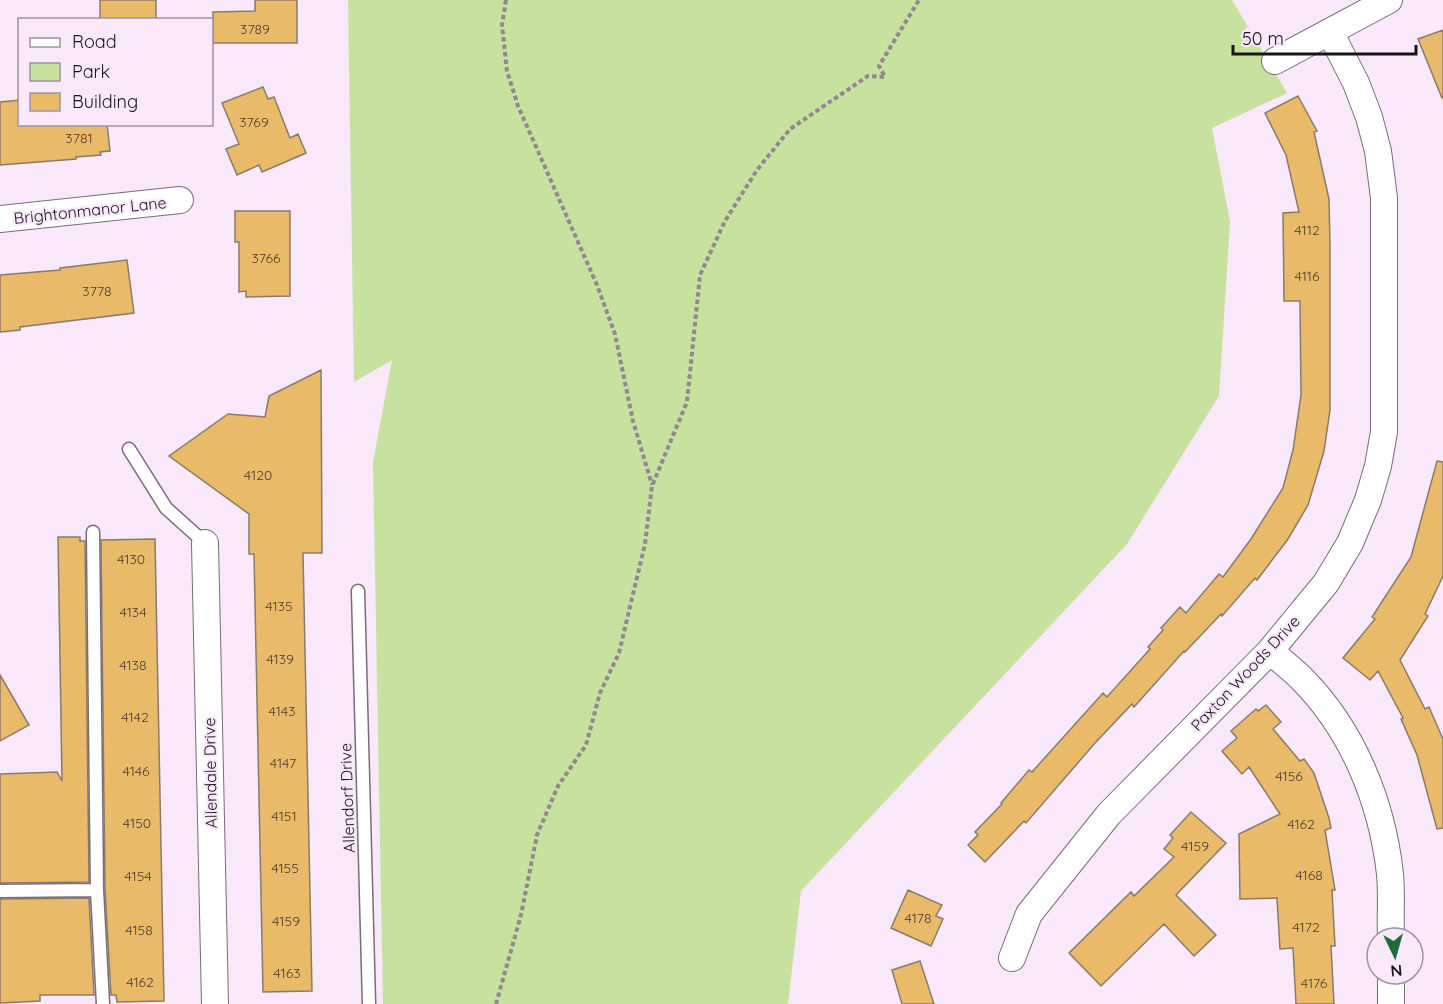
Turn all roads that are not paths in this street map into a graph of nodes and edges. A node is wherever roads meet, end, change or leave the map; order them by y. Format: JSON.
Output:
{"nodes":[{"id":1,"x":1389,"y":0,"type":"edge"},
{"id":2,"x":1330,"y":32,"type":"junction"},
{"id":3,"x":1275,"y":61,"type":"dead end"},
{"id":4,"x":180,"y":200,"type":"dead end"},
{"id":5,"x":0,"y":219,"type":"edge"},
{"id":6,"x":129,"y":449,"type":"dead end"},
{"id":7,"x":93,"y":532,"type":"dead end"},
{"id":8,"x":205,"y":543,"type":"joint"},
{"id":9,"x":358,"y":591,"type":"dead end"},
{"id":10,"x":1270,"y":651,"type":"junction"},
{"id":11,"x":97,"y":890,"type":"junction"},
{"id":12,"x":0,"y":891,"type":"edge"},
{"id":13,"x":1391,"y":926,"type":"edge"},
{"id":14,"x":1012,"y":957,"type":"dead end"},
{"id":15,"x":1391,"y":986,"type":"edge"},
{"id":16,"x":103,"y":1004,"type":"edge"},
{"id":17,"x":215,"y":1004,"type":"edge"},
{"id":18,"x":369,"y":1004,"type":"edge"},
{"id":19,"x":1391,"y":1004,"type":"edge"}],
"edges":[{"from":1,"to":2,"type":"street"},
{"from":2,"to":3,"type":"street"},
{"from":2,"to":10,"type":"street","name":"Paxton Woods Drive"},
{"from":4,"to":5,"type":"street","name":"Brightonmanor Lane"},
{"from":6,"to":8,"type":"lane"},
{"from":7,"to":11,"type":"lane"},
{"from":8,"to":17,"type":"street","name":"Allendale Drive"},
{"from":9,"to":18,"type":"lane","name":"Allendorf Drive"},
{"from":10,"to":13,"type":"street"},
{"from":10,"to":14,"type":"street","name":"Paxton Woods Drive"},
{"from":11,"to":12,"type":"lane"},
{"from":11,"to":16,"type":"lane"},
{"from":15,"to":19,"type":"street"}]}
